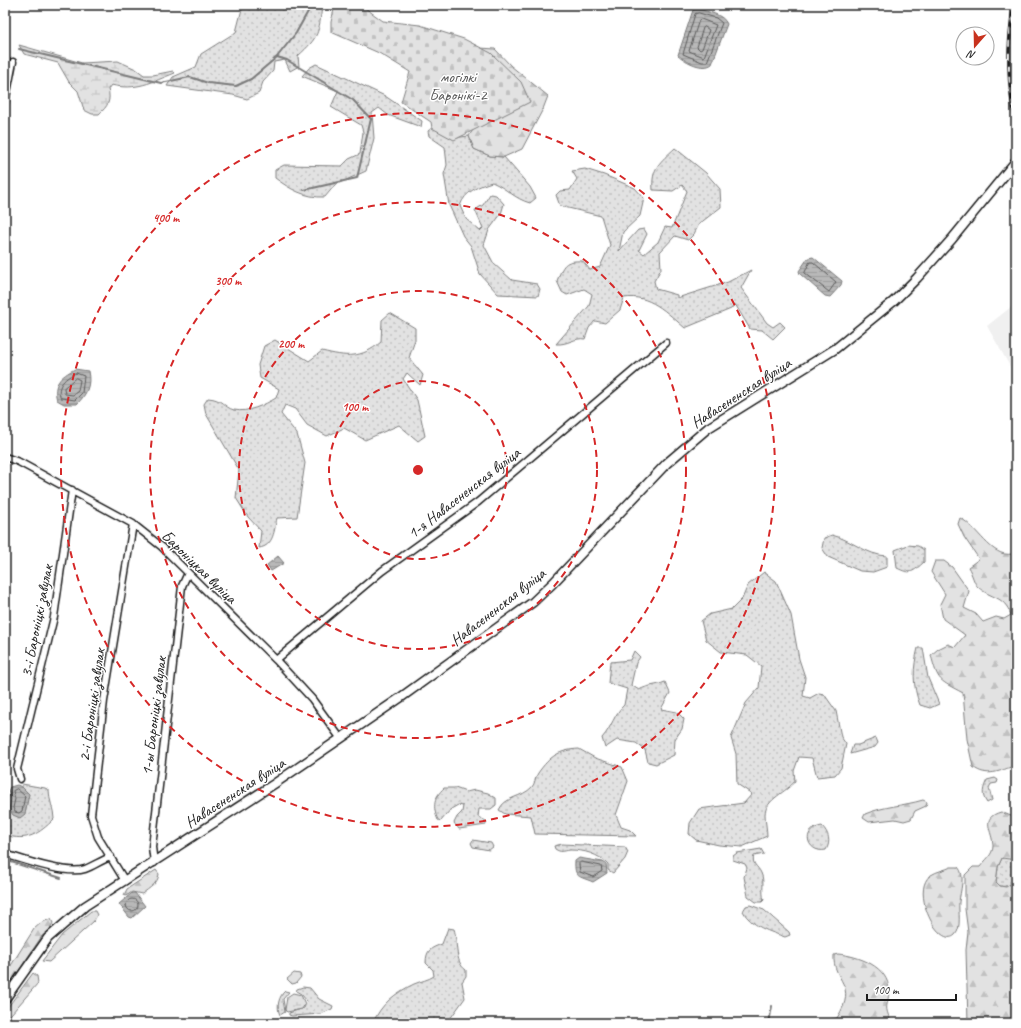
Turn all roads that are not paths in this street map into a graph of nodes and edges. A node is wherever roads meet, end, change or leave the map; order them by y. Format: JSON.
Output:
{"nodes":[{"id":1,"x":13,"y":62,"type":"dead end"},
{"id":2,"x":5,"y":103,"type":"edge"},
{"id":3,"x":1016,"y":160,"type":"edge"},
{"id":4,"x":666,"y":343,"type":"dead end"},
{"id":5,"x":5,"y":457,"type":"edge"},
{"id":6,"x":72,"y":490,"type":"junction"},
{"id":7,"x":133,"y":524,"type":"junction"},
{"id":8,"x":188,"y":572,"type":"junction"},
{"id":9,"x":276,"y":660,"type":"junction"},
{"id":10,"x":341,"y":739,"type":"junction"},
{"id":11,"x":20,"y":779,"type":"dead end"},
{"id":12,"x":5,"y":854,"type":"edge"},
{"id":13,"x":111,"y":857,"type":"junction"},
{"id":14,"x":154,"y":863,"type":"junction"},
{"id":15,"x":125,"y":881,"type":"junction"},
{"id":16,"x":5,"y":999,"type":"edge"}],
"edges":[{"from":1,"to":2,"type":"street"},
{"from":3,"to":10,"type":"main road","name":"Навасененская вуліца"},
{"from":4,"to":9,"type":"street","name":"1-я Навасененская вуліца"},
{"from":5,"to":6,"type":"street","name":"Бароніцкая вуліца"},
{"from":6,"to":7,"type":"street","name":"Бароніцкая вуліца"},
{"from":6,"to":11,"type":"street","name":"3-і Бароніцкі завулак"},
{"from":7,"to":8,"type":"street","name":"Бароніцкая вуліца"},
{"from":7,"to":13,"type":"street","name":"2-і Бароніцкі завулак"},
{"from":8,"to":9,"type":"street","name":"Бароніцкая вуліца"},
{"from":8,"to":14,"type":"street","name":"1-ы Бароніцкі завулак"},
{"from":9,"to":10,"type":"street","name":"Бароніцкая вуліца"},
{"from":10,"to":14,"type":"main road","name":"Навасененская вуліца"},
{"from":12,"to":13,"type":"street"},
{"from":13,"to":15,"type":"street","name":"2-і Бароніцкі завулак"},
{"from":14,"to":15,"type":"main road","name":"Навасененская вуліца"},
{"from":15,"to":16,"type":"main road","name":"Навасененская вуліца"}]}
